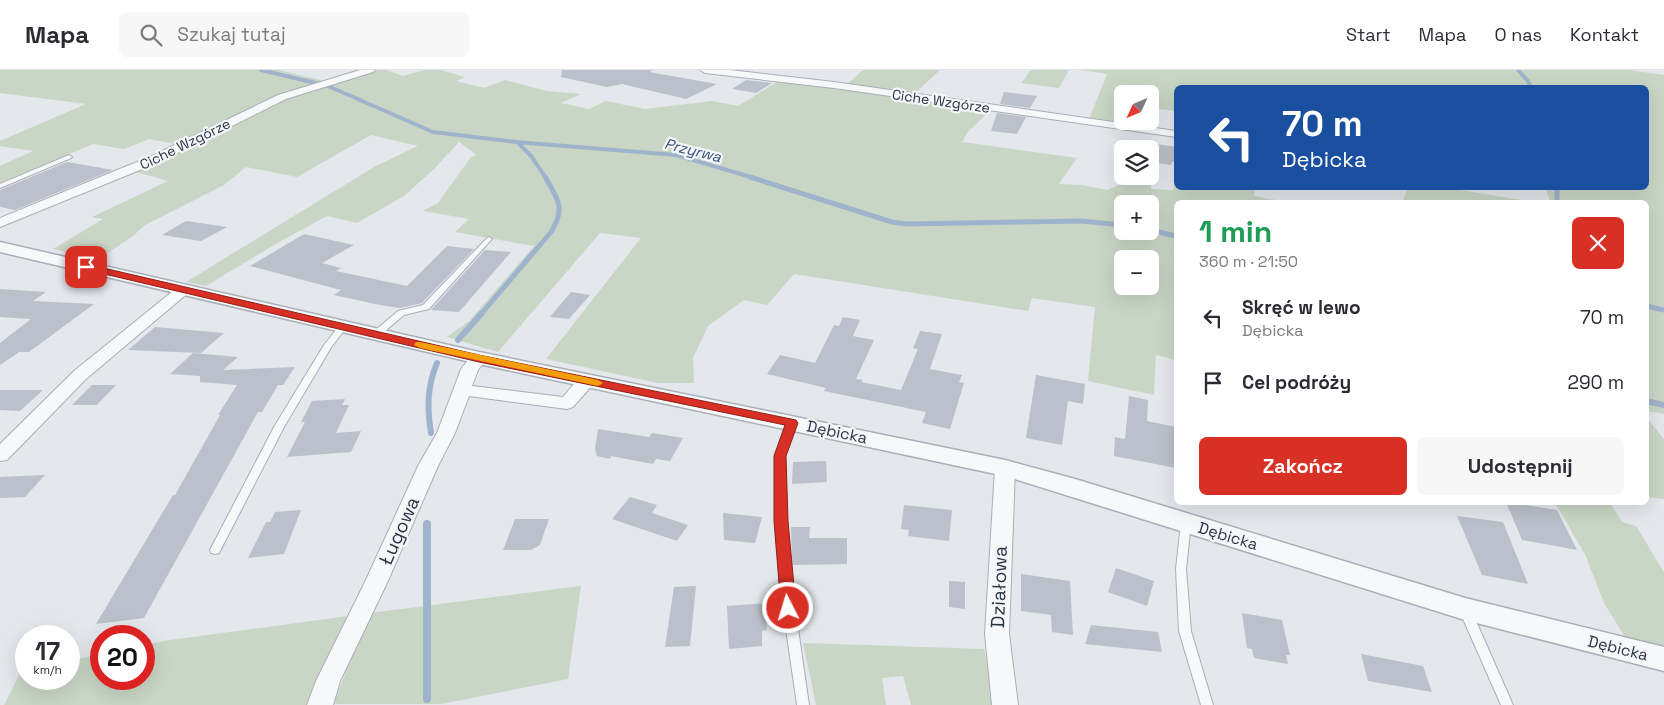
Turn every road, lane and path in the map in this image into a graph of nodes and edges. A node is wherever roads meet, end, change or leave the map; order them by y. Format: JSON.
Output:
{"nodes":[{"id":1,"x":370,"y":70,"type":"edge"},
{"id":2,"x":705,"y":70,"type":"edge"},
{"id":3,"x":733,"y":72,"type":"edge"},
{"id":4,"x":1174,"y":134,"type":"edge"},
{"id":5,"x":69,"y":157,"type":"dead end"},
{"id":6,"x":0,"y":186,"type":"edge"},
{"id":7,"x":0,"y":223,"type":"edge"},
{"id":8,"x":489,"y":239,"type":"dead end"},
{"id":9,"x":0,"y":247,"type":"edge"},
{"id":10,"x":183,"y":290,"type":"junction"},
{"id":11,"x":343,"y":327,"type":"junction"},
{"id":12,"x":375,"y":335,"type":"junction"},
{"id":13,"x":479,"y":358,"type":"junction"},
{"id":14,"x":587,"y":381,"type":"junction"},
{"id":15,"x":463,"y":390,"type":"junction"},
{"id":16,"x":792,"y":423,"type":"junction"},
{"id":17,"x":0,"y":455,"type":"edge"},
{"id":18,"x":1005,"y":468,"type":"junction"},
{"id":19,"x":1186,"y":523,"type":"junction"},
{"id":20,"x":215,"y":550,"type":"dead end"},
{"id":21,"x":1465,"y":609,"type":"junction"},
{"id":22,"x":1664,"y":659,"type":"edge"},
{"id":23,"x":320,"y":705,"type":"edge"},
{"id":24,"x":803,"y":705,"type":"edge"},
{"id":25,"x":1006,"y":705,"type":"edge"},
{"id":26,"x":1207,"y":705,"type":"edge"},
{"id":27,"x":1507,"y":705,"type":"edge"}],
"edges":[{"from":1,"to":7,"type":"street","name":"Ciche Wzgórze"},
{"from":2,"to":3,"type":"street","name":"Ciche Wzgórze"},
{"from":3,"to":4,"type":"street","name":"Ciche Wzgórze"},
{"from":5,"to":6,"type":"lane"},
{"from":8,"to":12,"type":"lane"},
{"from":9,"to":10,"type":"street","name":"Dębicka"},
{"from":10,"to":11,"type":"street","name":"Dębicka"},
{"from":10,"to":17,"type":"street"},
{"from":11,"to":12,"type":"street","name":"Dębicka"},
{"from":11,"to":20,"type":"lane"},
{"from":12,"to":13,"type":"street","name":"Dębicka"},
{"from":13,"to":14,"type":"street","name":"Dębicka"},
{"from":13,"to":15,"type":"street","name":"Ługowa"},
{"from":14,"to":15,"type":"street"},
{"from":14,"to":16,"type":"street","name":"Dębicka"},
{"from":15,"to":23,"type":"street","name":"Ługowa"},
{"from":16,"to":18,"type":"street","name":"Dębicka"},
{"from":16,"to":24,"type":"lane"},
{"from":18,"to":19,"type":"street","name":"Dębicka"},
{"from":18,"to":25,"type":"street","name":"Działowa"},
{"from":19,"to":21,"type":"street","name":"Dębicka"},
{"from":19,"to":26,"type":"lane"},
{"from":21,"to":22,"type":"street","name":"Dębicka"},
{"from":21,"to":27,"type":"lane"}]}
